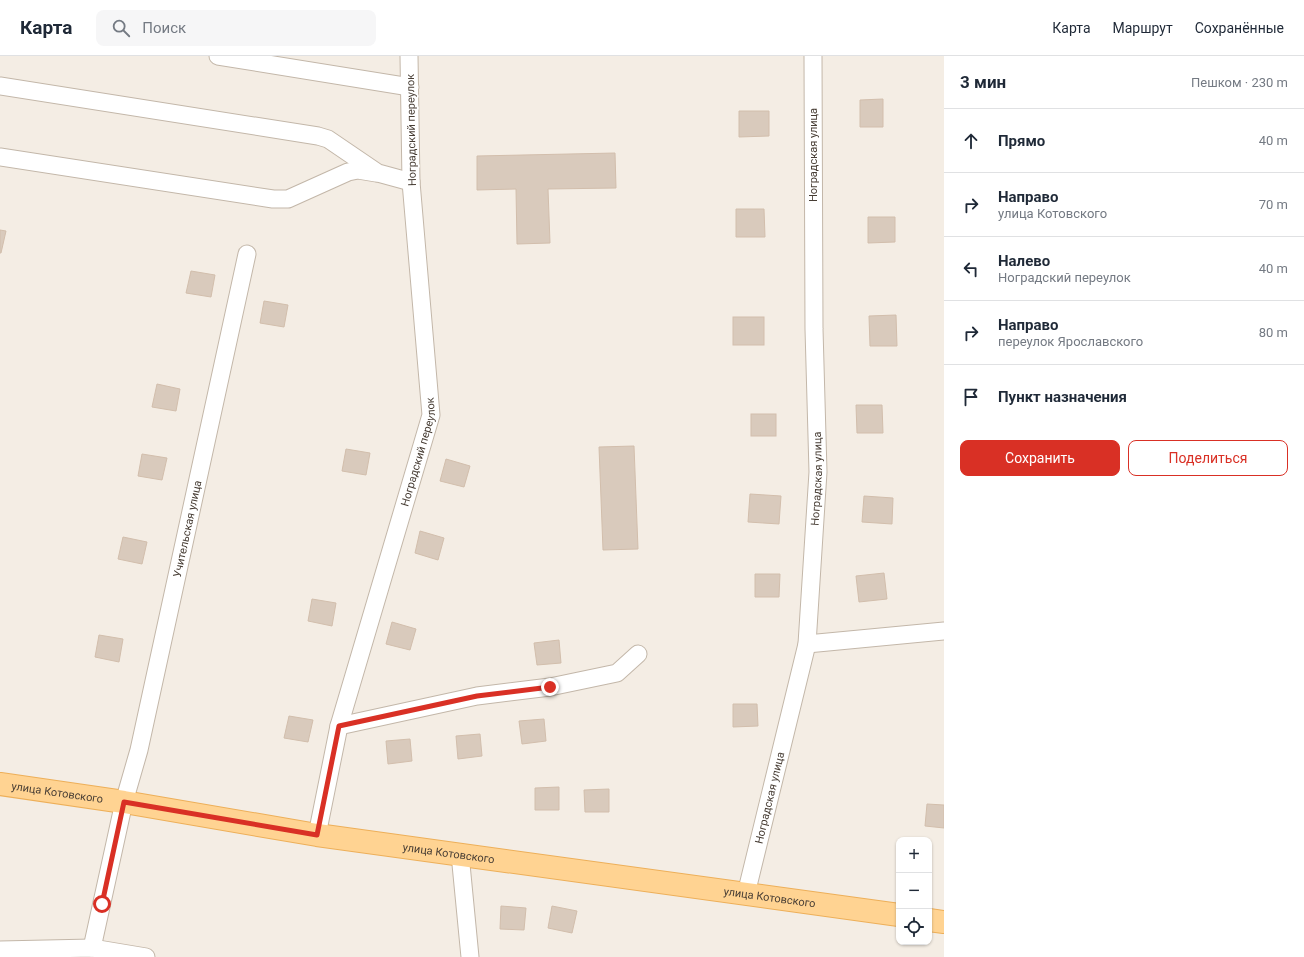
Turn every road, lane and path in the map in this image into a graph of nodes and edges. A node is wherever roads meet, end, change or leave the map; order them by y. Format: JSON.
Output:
{"nodes":[{"id":1,"x":218,"y":56,"type":"edge"},
{"id":2,"x":409,"y":56,"type":"edge"},
{"id":3,"x":813,"y":56,"type":"edge"},
{"id":4,"x":0,"y":86,"type":"edge"},
{"id":5,"x":410,"y":87,"type":"junction"},
{"id":6,"x":0,"y":157,"type":"edge"},
{"id":7,"x":378,"y":173,"type":"junction"},
{"id":8,"x":412,"y":182,"type":"junction"},
{"id":9,"x":247,"y":254,"type":"dead end"},
{"id":10,"x":944,"y":631,"type":"edge"},
{"id":11,"x":807,"y":644,"type":"junction"},
{"id":12,"x":638,"y":654,"type":"dead end"},
{"id":13,"x":339,"y":726,"type":"junction"},
{"id":14,"x":0,"y":784,"type":"edge"},
{"id":15,"x":124,"y":802,"type":"junction"},
{"id":16,"x":317,"y":835,"type":"junction"},
{"id":17,"x":460,"y":854,"type":"junction"},
{"id":18,"x":746,"y":894,"type":"junction"},
{"id":19,"x":896,"y":915,"type":"edge"},
{"id":20,"x":932,"y":920,"type":"edge"},
{"id":21,"x":944,"y":922,"type":"edge"},
{"id":22,"x":92,"y":948,"type":"junction"},
{"id":23,"x":0,"y":950,"type":"edge"},
{"id":24,"x":146,"y":957,"type":"edge"},
{"id":25,"x":470,"y":957,"type":"edge"}],
"edges":[{"from":1,"to":5,"type":"street"},
{"from":2,"to":5,"type":"street","name":"Ноградский переулок"},
{"from":3,"to":11,"type":"street","name":"Ноградская улица"},
{"from":4,"to":7,"type":"street"},
{"from":5,"to":8,"type":"street","name":"Ноградский переулок"},
{"from":6,"to":7,"type":"street"},
{"from":7,"to":8,"type":"street"},
{"from":8,"to":13,"type":"street","name":"Ноградский переулок"},
{"from":9,"to":15,"type":"street","name":"Учительская улица"},
{"from":10,"to":11,"type":"street"},
{"from":11,"to":18,"type":"street","name":"Ноградская улица"},
{"from":12,"to":13,"type":"street"},
{"from":13,"to":16,"type":"street","name":"Ноградский переулок"},
{"from":14,"to":15,"type":"main road","name":"улица Котовского"},
{"from":15,"to":16,"type":"main road","name":"улица Котовского"},
{"from":15,"to":22,"type":"street","name":"Учительская улица"},
{"from":16,"to":17,"type":"main road","name":"улица Котовского"},
{"from":17,"to":18,"type":"main road","name":"улица Котовского"},
{"from":17,"to":25,"type":"street"},
{"from":18,"to":19,"type":"main road","name":"улица Котовского"},
{"from":20,"to":21,"type":"main road"},
{"from":22,"to":23,"type":"street"},
{"from":22,"to":24,"type":"street"}]}
